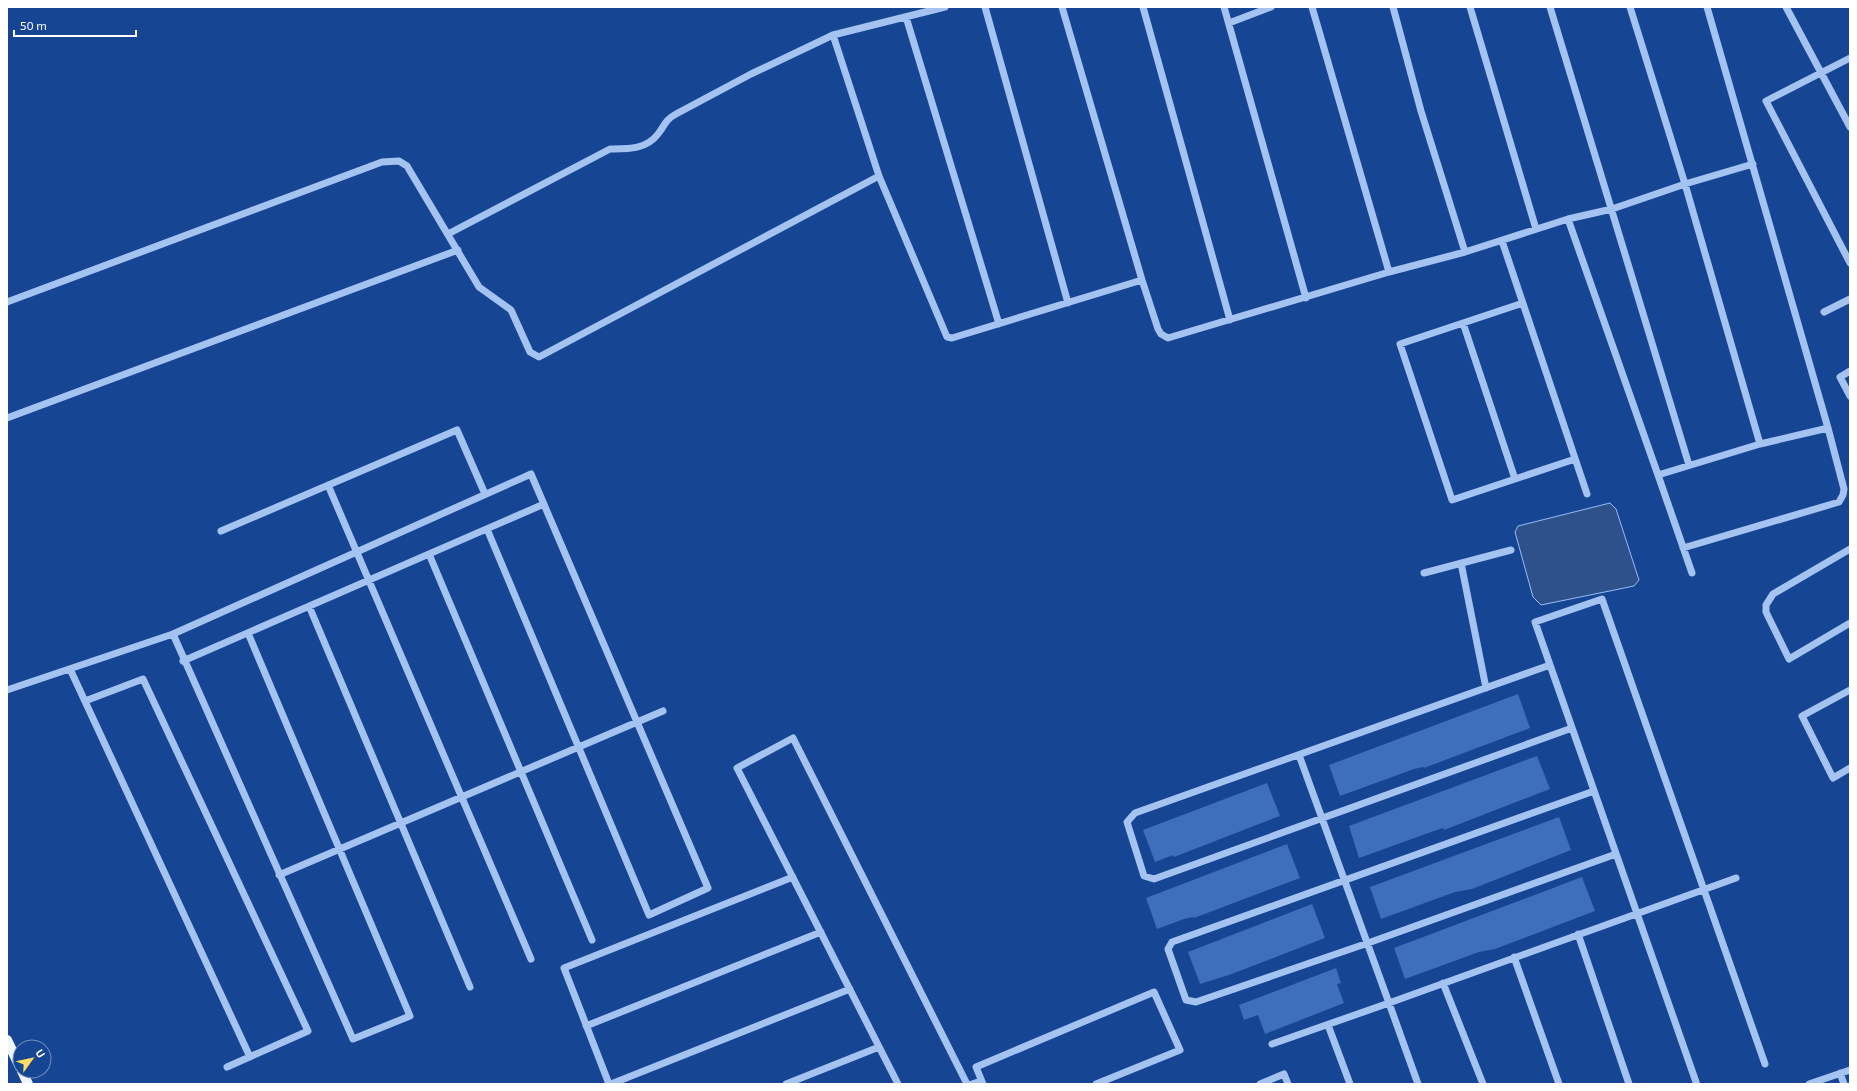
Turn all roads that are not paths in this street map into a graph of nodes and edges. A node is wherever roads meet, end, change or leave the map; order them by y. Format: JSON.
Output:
{"nodes":[{"id":1,"x":945,"y":7,"type":"edge"},
{"id":2,"x":986,"y":7,"type":"edge"},
{"id":3,"x":1062,"y":7,"type":"edge"},
{"id":4,"x":1143,"y":7,"type":"edge"},
{"id":5,"x":1224,"y":7,"type":"edge"},
{"id":6,"x":1271,"y":7,"type":"edge"},
{"id":7,"x":1312,"y":7,"type":"edge"},
{"id":8,"x":1393,"y":7,"type":"edge"},
{"id":9,"x":1470,"y":7,"type":"edge"},
{"id":10,"x":1550,"y":7,"type":"edge"},
{"id":11,"x":1630,"y":7,"type":"edge"},
{"id":12,"x":1707,"y":7,"type":"edge"},
{"id":13,"x":1786,"y":7,"type":"edge"},
{"id":14,"x":906,"y":17,"type":"junction"},
{"id":15,"x":1229,"y":23,"type":"junction"},
{"id":16,"x":833,"y":35,"type":"junction"},
{"id":17,"x":1850,"y":58,"type":"edge"},
{"id":18,"x":1821,"y":73,"type":"junction"},
{"id":19,"x":1850,"y":127,"type":"edge"},
{"id":20,"x":1753,"y":164,"type":"junction"},
{"id":21,"x":879,"y":176,"type":"junction"},
{"id":22,"x":1685,"y":184,"type":"junction"},
{"id":23,"x":1612,"y":209,"type":"junction"},
{"id":24,"x":1568,"y":219,"type":"junction"},
{"id":25,"x":1536,"y":229,"type":"junction"},
{"id":26,"x":448,"y":234,"type":"junction"},
{"id":27,"x":1502,"y":241,"type":"junction"},
{"id":28,"x":458,"y":250,"type":"junction"},
{"id":29,"x":1466,"y":252,"type":"junction"},
{"id":30,"x":1850,"y":263,"type":"edge"},
{"id":31,"x":1389,"y":272,"type":"junction"},
{"id":32,"x":1142,"y":280,"type":"junction"},
{"id":33,"x":1306,"y":298,"type":"junction"},
{"id":34,"x":1850,"y":299,"type":"edge"},
{"id":35,"x":7,"y":302,"type":"edge"},
{"id":36,"x":1068,"y":303,"type":"junction"},
{"id":37,"x":1523,"y":303,"type":"junction"},
{"id":38,"x":1824,"y":312,"type":"dead end"},
{"id":39,"x":1230,"y":320,"type":"junction"},
{"id":40,"x":1463,"y":323,"type":"junction"},
{"id":41,"x":999,"y":324,"type":"junction"},
{"id":42,"x":1850,"y":371,"type":"edge"},
{"id":43,"x":1850,"y":396,"type":"edge"},
{"id":44,"x":7,"y":418,"type":"edge"},
{"id":45,"x":1828,"y":428,"type":"junction"},
{"id":46,"x":1760,"y":444,"type":"junction"},
{"id":47,"x":1576,"y":459,"type":"junction"},
{"id":48,"x":1689,"y":464,"type":"junction"},
{"id":49,"x":1658,"y":475,"type":"junction"},
{"id":50,"x":1515,"y":479,"type":"junction"},
{"id":51,"x":328,"y":485,"type":"junction"},
{"id":52,"x":484,"y":494,"type":"junction"},
{"id":53,"x":1587,"y":494,"type":"dead end"},
{"id":54,"x":544,"y":504,"type":"junction"},
{"id":55,"x":487,"y":529,"type":"junction"},
{"id":56,"x":221,"y":531,"type":"dead end"},
{"id":57,"x":1683,"y":548,"type":"junction"},
{"id":58,"x":1850,"y":549,"type":"edge"},
{"id":59,"x":1510,"y":550,"type":"dead end"},
{"id":60,"x":357,"y":552,"type":"junction"},
{"id":61,"x":429,"y":554,"type":"junction"},
{"id":62,"x":1461,"y":563,"type":"junction"},
{"id":63,"x":1424,"y":573,"type":"dead end"},
{"id":64,"x":1692,"y":573,"type":"dead end"},
{"id":65,"x":369,"y":580,"type":"junction"},
{"id":66,"x":309,"y":606,"type":"junction"},
{"id":67,"x":1850,"y":623,"type":"edge"},
{"id":68,"x":248,"y":633,"type":"junction"},
{"id":69,"x":173,"y":634,"type":"junction"},
{"id":70,"x":183,"y":661,"type":"junction"},
{"id":71,"x":1550,"y":665,"type":"junction"},
{"id":72,"x":70,"y":669,"type":"junction"},
{"id":73,"x":1486,"y":688,"type":"junction"},
{"id":74,"x":7,"y":690,"type":"edge"},
{"id":75,"x":1850,"y":690,"type":"edge"},
{"id":76,"x":85,"y":702,"type":"junction"},
{"id":77,"x":663,"y":711,"type":"dead end"},
{"id":78,"x":637,"y":722,"type":"junction"},
{"id":79,"x":1572,"y":728,"type":"junction"},
{"id":80,"x":578,"y":747,"type":"junction"},
{"id":81,"x":1299,"y":755,"type":"junction"},
{"id":82,"x":1850,"y":768,"type":"edge"},
{"id":83,"x":521,"y":772,"type":"junction"},
{"id":84,"x":1594,"y":791,"type":"junction"},
{"id":85,"x":462,"y":797,"type":"junction"},
{"id":86,"x":1322,"y":818,"type":"junction"},
{"id":87,"x":401,"y":823,"type":"junction"},
{"id":88,"x":340,"y":849,"type":"junction"},
{"id":89,"x":1616,"y":854,"type":"junction"},
{"id":90,"x":279,"y":875,"type":"junction"},
{"id":91,"x":793,"y":877,"type":"junction"},
{"id":92,"x":1736,"y":878,"type":"dead end"},
{"id":93,"x":1345,"y":880,"type":"junction"},
{"id":94,"x":1704,"y":889,"type":"junction"},
{"id":95,"x":1637,"y":913,"type":"junction"},
{"id":96,"x":821,"y":932,"type":"junction"},
{"id":97,"x":1578,"y":934,"type":"junction"},
{"id":98,"x":592,"y":940,"type":"dead end"},
{"id":99,"x":1368,"y":943,"type":"junction"},
{"id":100,"x":1514,"y":957,"type":"junction"},
{"id":101,"x":531,"y":959,"type":"dead end"},
{"id":102,"x":1443,"y":983,"type":"junction"},
{"id":103,"x":470,"y":987,"type":"dead end"},
{"id":104,"x":850,"y":989,"type":"junction"},
{"id":105,"x":1389,"y":1003,"type":"junction"},
{"id":106,"x":1328,"y":1025,"type":"junction"},
{"id":107,"x":586,"y":1026,"type":"junction"},
{"id":108,"x":7,"y":1040,"type":"edge"},
{"id":109,"x":1272,"y":1044,"type":"dead end"},
{"id":110,"x":880,"y":1047,"type":"junction"},
{"id":111,"x":12,"y":1050,"type":"edge"},
{"id":112,"x":250,"y":1057,"type":"junction"},
{"id":113,"x":1766,"y":1064,"type":"dead end"},
{"id":114,"x":227,"y":1067,"type":"dead end"},
{"id":115,"x":1850,"y":1070,"type":"edge"},
{"id":116,"x":1840,"y":1073,"type":"junction"},
{"id":117,"x":623,"y":1082,"type":"edge"},
{"id":118,"x":982,"y":1082,"type":"edge"},
{"id":119,"x":1696,"y":1082,"type":"dead end"},
{"id":120,"x":610,"y":1084,"type":"edge"},
{"id":121,"x":786,"y":1084,"type":"edge"},
{"id":122,"x":898,"y":1084,"type":"edge"},
{"id":123,"x":967,"y":1084,"type":"edge"},
{"id":124,"x":972,"y":1084,"type":"edge"},
{"id":125,"x":1096,"y":1084,"type":"edge"},
{"id":126,"x":1260,"y":1084,"type":"edge"},
{"id":127,"x":1288,"y":1084,"type":"edge"},
{"id":128,"x":1350,"y":1084,"type":"edge"},
{"id":129,"x":1418,"y":1084,"type":"edge"},
{"id":130,"x":1483,"y":1084,"type":"edge"},
{"id":131,"x":1559,"y":1084,"type":"edge"},
{"id":132,"x":1629,"y":1084,"type":"edge"},
{"id":133,"x":1809,"y":1084,"type":"edge"},
{"id":134,"x":1844,"y":1084,"type":"edge"}],
"edges":[{"from":1,"to":14,"type":"street"},
{"from":2,"to":36,"type":"street"},
{"from":3,"to":32,"type":"street"},
{"from":4,"to":39,"type":"street"},
{"from":5,"to":15,"type":"street"},
{"from":6,"to":15,"type":"street"},
{"from":7,"to":31,"type":"street"},
{"from":8,"to":29,"type":"street"},
{"from":9,"to":25,"type":"street"},
{"from":10,"to":23,"type":"street"},
{"from":11,"to":22,"type":"street"},
{"from":12,"to":20,"type":"street"},
{"from":13,"to":18,"type":"street"},
{"from":14,"to":16,"type":"street"},
{"from":14,"to":41,"type":"street"},
{"from":15,"to":33,"type":"street"},
{"from":16,"to":21,"type":"street"},
{"from":16,"to":26,"type":"street"},
{"from":17,"to":18,"type":"street"},
{"from":18,"to":19,"type":"street"},
{"from":18,"to":30,"type":"street"},
{"from":20,"to":22,"type":"street"},
{"from":20,"to":45,"type":"street"},
{"from":21,"to":28,"type":"street"},
{"from":21,"to":41,"type":"street"},
{"from":22,"to":23,"type":"street"},
{"from":22,"to":46,"type":"street"},
{"from":23,"to":24,"type":"street"},
{"from":23,"to":48,"type":"street"},
{"from":24,"to":25,"type":"street"},
{"from":24,"to":49,"type":"street"},
{"from":25,"to":27,"type":"street"},
{"from":26,"to":28,"type":"street"},
{"from":26,"to":35,"type":"street"},
{"from":27,"to":29,"type":"street"},
{"from":27,"to":37,"type":"street"},
{"from":28,"to":44,"type":"street"},
{"from":29,"to":31,"type":"street"},
{"from":31,"to":33,"type":"street"},
{"from":32,"to":36,"type":"street"},
{"from":32,"to":39,"type":"street"},
{"from":33,"to":39,"type":"street"},
{"from":34,"to":38,"type":"street"},
{"from":36,"to":41,"type":"street"},
{"from":37,"to":40,"type":"street"},
{"from":37,"to":47,"type":"street"},
{"from":40,"to":50,"type":"street"},
{"from":40,"to":50,"type":"street"},
{"from":42,"to":43,"type":"street"},
{"from":45,"to":46,"type":"street"},
{"from":45,"to":57,"type":"street"},
{"from":46,"to":48,"type":"street"},
{"from":47,"to":50,"type":"street"},
{"from":47,"to":53,"type":"street"},
{"from":48,"to":49,"type":"street"},
{"from":49,"to":57,"type":"street"},
{"from":51,"to":52,"type":"street"},
{"from":51,"to":56,"type":"street"},
{"from":51,"to":60,"type":"street"},
{"from":52,"to":54,"type":"street"},
{"from":52,"to":60,"type":"street"},
{"from":54,"to":55,"type":"street"},
{"from":54,"to":78,"type":"street"},
{"from":55,"to":61,"type":"street"},
{"from":55,"to":80,"type":"street"},
{"from":57,"to":64,"type":"street"},
{"from":58,"to":67,"type":"street"},
{"from":59,"to":62,"type":"street"},
{"from":60,"to":65,"type":"street"},
{"from":60,"to":69,"type":"street"},
{"from":61,"to":65,"type":"street"},
{"from":61,"to":83,"type":"street"},
{"from":62,"to":63,"type":"street"},
{"from":62,"to":73,"type":"street"},
{"from":65,"to":66,"type":"street"},
{"from":65,"to":85,"type":"street"},
{"from":66,"to":68,"type":"street"},
{"from":66,"to":87,"type":"street"},
{"from":68,"to":70,"type":"street"},
{"from":68,"to":88,"type":"street"},
{"from":69,"to":70,"type":"street"},
{"from":69,"to":72,"type":"street"},
{"from":70,"to":90,"type":"street"},
{"from":71,"to":73,"type":"street"},
{"from":71,"to":79,"type":"street"},
{"from":71,"to":94,"type":"street"},
{"from":72,"to":74,"type":"street"},
{"from":72,"to":76,"type":"street"},
{"from":73,"to":81,"type":"street"},
{"from":75,"to":82,"type":"street"},
{"from":76,"to":112,"type":"street"},
{"from":76,"to":112,"type":"street"},
{"from":77,"to":78,"type":"street"},
{"from":78,"to":80,"type":"street"},
{"from":78,"to":80,"type":"street"},
{"from":79,"to":84,"type":"street"},
{"from":79,"to":86,"type":"street"},
{"from":80,"to":83,"type":"street"},
{"from":81,"to":86,"type":"street"},
{"from":81,"to":86,"type":"street"},
{"from":83,"to":85,"type":"street"},
{"from":83,"to":98,"type":"street"},
{"from":84,"to":89,"type":"street"},
{"from":84,"to":93,"type":"street"},
{"from":85,"to":87,"type":"street"},
{"from":85,"to":101,"type":"street"},
{"from":86,"to":93,"type":"street"},
{"from":87,"to":88,"type":"street"},
{"from":87,"to":103,"type":"street"},
{"from":88,"to":90,"type":"street"},
{"from":88,"to":90,"type":"street"},
{"from":89,"to":95,"type":"street"},
{"from":89,"to":99,"type":"street"},
{"from":91,"to":96,"type":"street"},
{"from":91,"to":107,"type":"street"},
{"from":91,"to":123,"type":"street"},
{"from":92,"to":94,"type":"street"},
{"from":93,"to":99,"type":"street"},
{"from":93,"to":99,"type":"street"},
{"from":94,"to":95,"type":"street"},
{"from":94,"to":113,"type":"street"},
{"from":95,"to":97,"type":"street"},
{"from":95,"to":119,"type":"street"},
{"from":96,"to":104,"type":"street"},
{"from":96,"to":107,"type":"street"},
{"from":97,"to":100,"type":"street"},
{"from":97,"to":132,"type":"street"},
{"from":99,"to":105,"type":"street"},
{"from":100,"to":102,"type":"street"},
{"from":100,"to":131,"type":"street"},
{"from":102,"to":105,"type":"street"},
{"from":102,"to":130,"type":"street"},
{"from":104,"to":110,"type":"street"},
{"from":104,"to":117,"type":"street"},
{"from":105,"to":106,"type":"street"},
{"from":105,"to":129,"type":"street"},
{"from":106,"to":109,"type":"street"},
{"from":106,"to":128,"type":"street"},
{"from":107,"to":120,"type":"street"},
{"from":108,"to":111,"type":"main road"},
{"from":110,"to":121,"type":"street"},
{"from":110,"to":122,"type":"street"},
{"from":112,"to":114,"type":"street"},
{"from":115,"to":116,"type":"street"},
{"from":116,"to":133,"type":"street"},
{"from":116,"to":134,"type":"street"},
{"from":117,"to":120,"type":"street"},
{"from":118,"to":124,"type":"street"},
{"from":118,"to":125,"type":"street"},
{"from":126,"to":127,"type":"street"}]}
